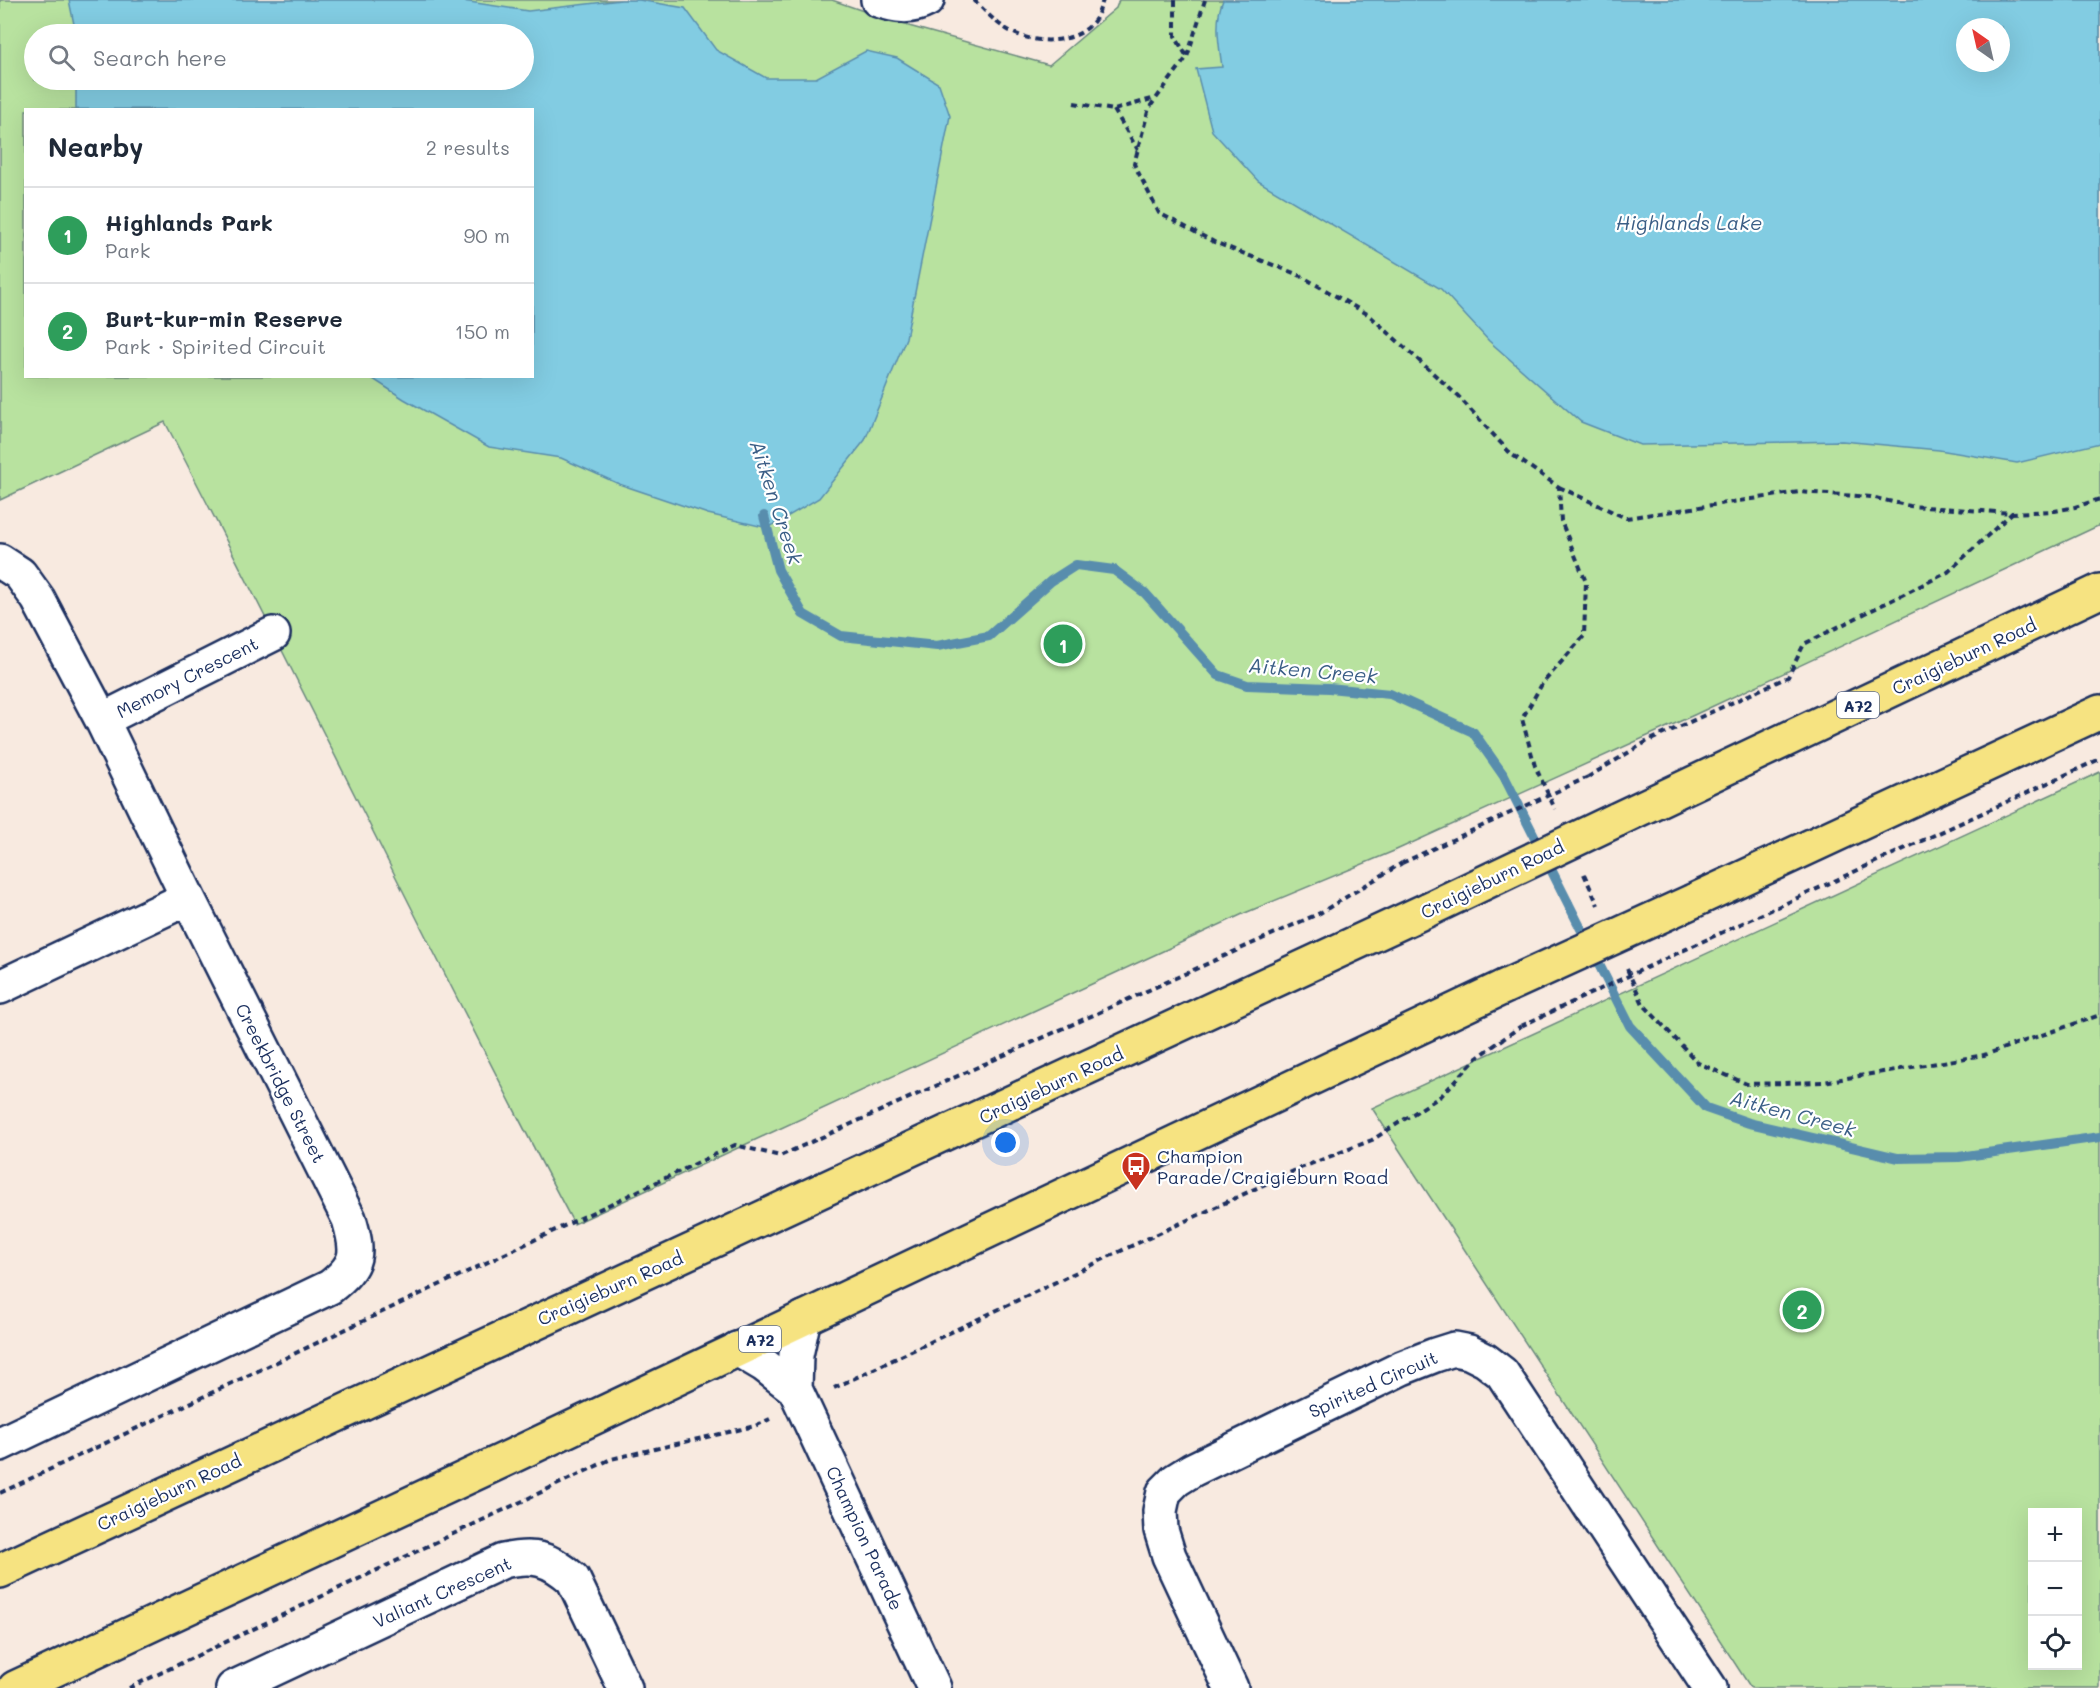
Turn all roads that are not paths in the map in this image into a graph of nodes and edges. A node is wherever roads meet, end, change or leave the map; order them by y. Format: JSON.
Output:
{"nodes":[{"id":1,"x":878,"y":0,"type":"edge"},
{"id":2,"x":927,"y":0,"type":"edge"},
{"id":3,"x":0,"y":561,"type":"edge"},
{"id":4,"x":2100,"y":591,"type":"edge"},
{"id":5,"x":273,"y":634,"type":"dead end"},
{"id":6,"x":2100,"y":712,"type":"edge"},
{"id":7,"x":102,"y":720,"type":"junction"},
{"id":8,"x":188,"y":898,"type":"junction"},
{"id":9,"x":0,"y":987,"type":"edge"},
{"id":10,"x":804,"y":1318,"type":"junction"},
{"id":11,"x":737,"y":1349,"type":"junction"},
{"id":12,"x":798,"y":1396,"type":"junction"},
{"id":13,"x":0,"y":1444,"type":"edge"},
{"id":14,"x":0,"y":1571,"type":"edge"},
{"id":15,"x":1697,"y":1684,"type":"edge"},
{"id":16,"x":15,"y":1688,"type":"edge"},
{"id":17,"x":233,"y":1688,"type":"edge"},
{"id":18,"x":625,"y":1688,"type":"edge"},
{"id":19,"x":934,"y":1688,"type":"edge"},
{"id":20,"x":1231,"y":1688,"type":"edge"}],
"edges":[{"from":1,"to":2,"type":"street"},
{"from":3,"to":7,"type":"street","name":"Creekbridge Street"},
{"from":4,"to":14,"type":"main road","name":"Craigieburn Road","number":"A72","bridge":true},
{"from":5,"to":7,"type":"street","name":"Memory Crescent"},
{"from":6,"to":10,"type":"main road","number":"A72","bridge":true},
{"from":7,"to":8,"type":"street","name":"Creekbridge Street"},
{"from":8,"to":9,"type":"street"},
{"from":8,"to":13,"type":"street","name":"Creekbridge Street"},
{"from":10,"to":11,"type":"main road","number":"A72"},
{"from":10,"to":12,"type":"street","name":"Champion Parade"},
{"from":11,"to":12,"type":"street","name":"Champion Parade"},
{"from":11,"to":16,"type":"main road","number":"A72"},
{"from":12,"to":19,"type":"street","name":"Champion Parade"},
{"from":15,"to":20,"type":"street","name":"Spirited Circuit"},
{"from":17,"to":18,"type":"street","name":"Valiant Crescent"}]}
